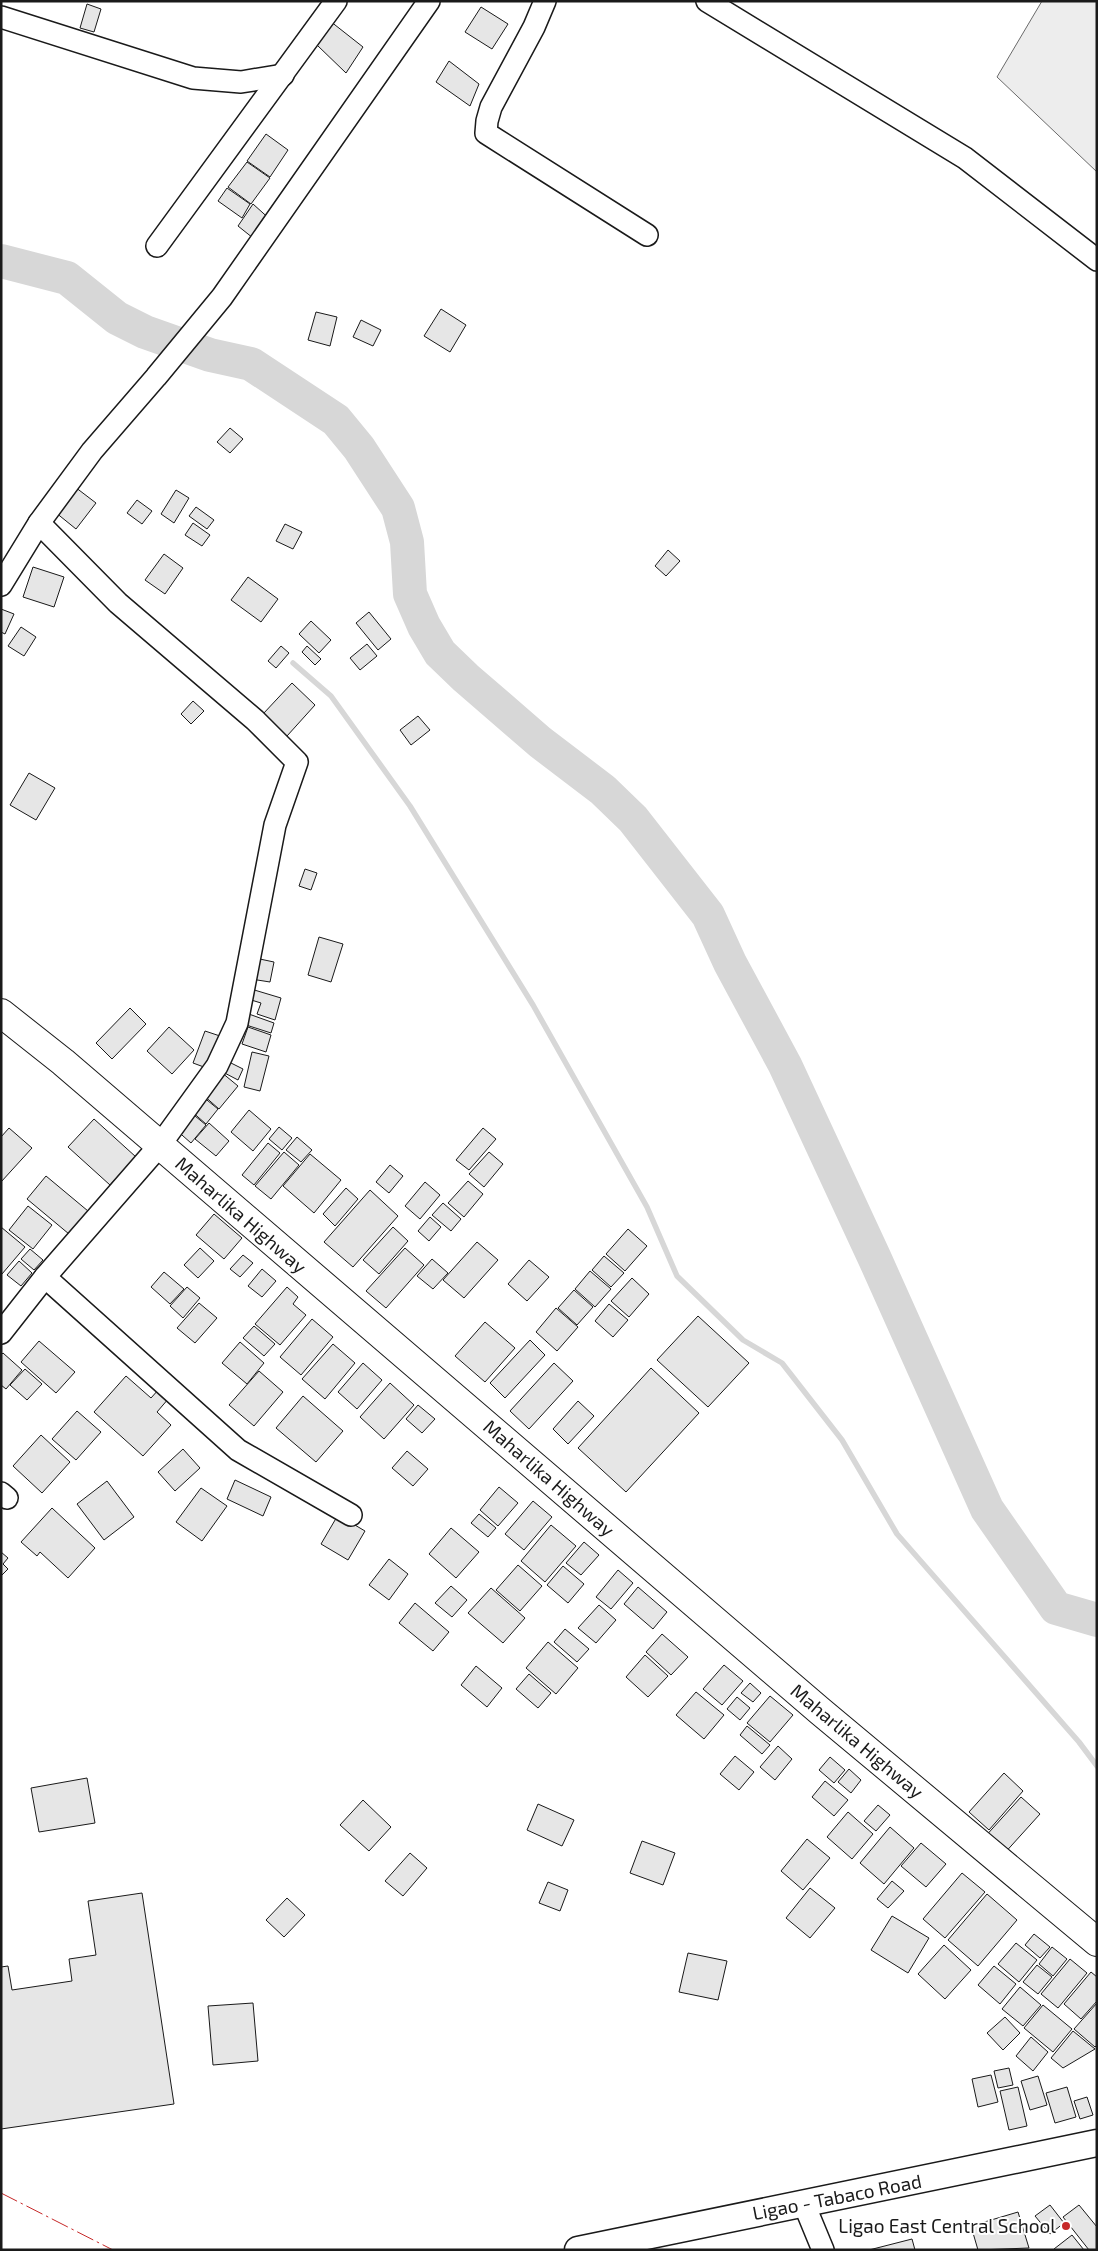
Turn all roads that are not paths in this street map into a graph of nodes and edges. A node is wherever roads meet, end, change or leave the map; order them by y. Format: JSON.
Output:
{"nodes":[{"id":1,"x":336,"y":1,"type":"edge"},
{"id":2,"x":429,"y":1,"type":"edge"},
{"id":3,"x":545,"y":1,"type":"edge"},
{"id":4,"x":707,"y":1,"type":"edge"},
{"id":5,"x":1,"y":17,"type":"edge"},
{"id":6,"x":283,"y":75,"type":"junction"},
{"id":7,"x":647,"y":235,"type":"dead end"},
{"id":8,"x":157,"y":246,"type":"dead end"},
{"id":9,"x":1097,"y":260,"type":"edge"},
{"id":10,"x":39,"y":523,"type":"junction"},
{"id":11,"x":1,"y":585,"type":"edge"},
{"id":12,"x":1,"y":1013,"type":"edge"},
{"id":13,"x":160,"y":1145,"type":"junction"},
{"id":14,"x":45,"y":1277,"type":"junction"},
{"id":15,"x":1,"y":1333,"type":"edge"},
{"id":16,"x":351,"y":1515,"type":"dead end"},
{"id":17,"x":1097,"y":1942,"type":"edge"},
{"id":18,"x":1097,"y":2143,"type":"edge"},
{"id":19,"x":804,"y":2204,"type":"junction"},
{"id":20,"x":578,"y":2250,"type":"edge"},
{"id":21,"x":823,"y":2250,"type":"edge"}],
"edges":[{"from":1,"to":6,"type":"street"},
{"from":2,"to":10,"type":"street"},
{"from":3,"to":7,"type":"street"},
{"from":4,"to":9,"type":"street"},
{"from":5,"to":6,"type":"street"},
{"from":6,"to":8,"type":"street"},
{"from":10,"to":11,"type":"street"},
{"from":10,"to":13,"type":"street"},
{"from":12,"to":13,"type":"highway","name":"Maharlika Highway"},
{"from":13,"to":14,"type":"street"},
{"from":13,"to":17,"type":"highway","name":"Maharlika Highway"},
{"from":14,"to":15,"type":"street"},
{"from":14,"to":16,"type":"street"},
{"from":18,"to":19,"type":"main road","name":"Ligao - Tabaco Road"},
{"from":19,"to":20,"type":"main road","name":"Ligao - Tabaco Road"},
{"from":19,"to":21,"type":"street"}]}
